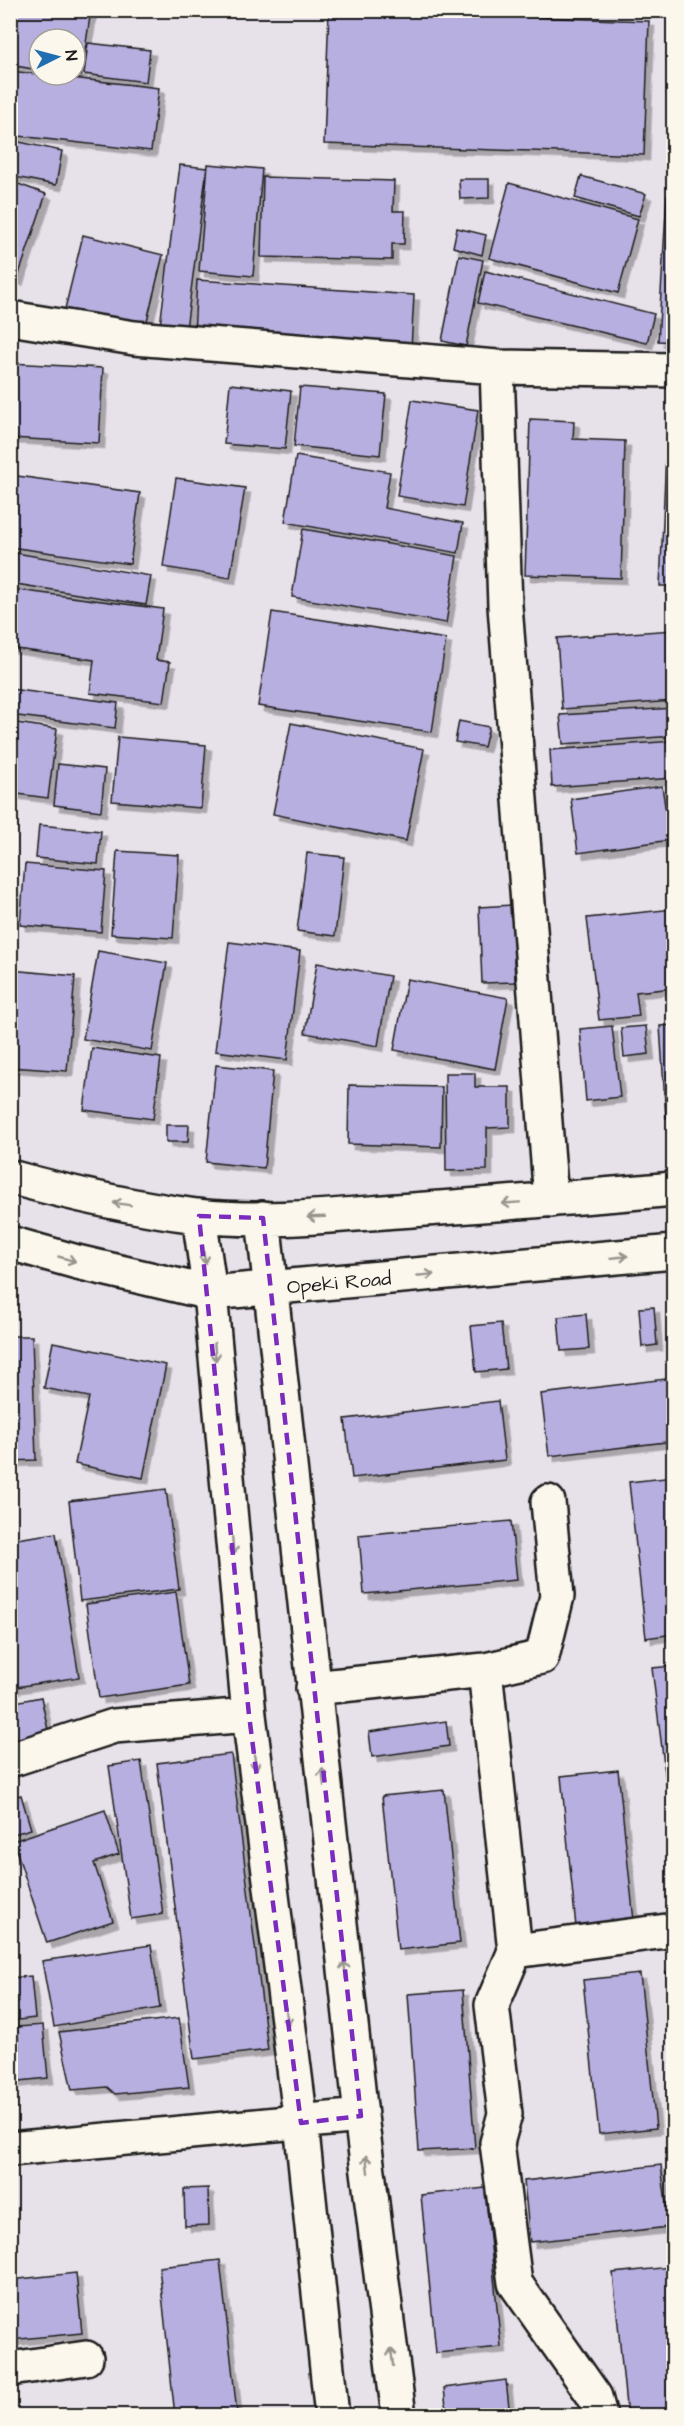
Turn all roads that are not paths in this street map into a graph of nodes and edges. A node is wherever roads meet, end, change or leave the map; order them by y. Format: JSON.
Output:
{"nodes":[{"id":1,"x":10,"y":318,"type":"edge"},
{"id":2,"x":497,"y":367,"type":"junction"},
{"id":3,"x":674,"y":370,"type":"edge"},
{"id":4,"x":10,"y":1177,"type":"edge"},
{"id":5,"x":674,"y":1189,"type":"edge"},
{"id":6,"x":551,"y":1200,"type":"junction"},
{"id":7,"x":199,"y":1216,"type":"junction"},
{"id":8,"x":263,"y":1218,"type":"junction"},
{"id":9,"x":10,"y":1243,"type":"edge"},
{"id":10,"x":674,"y":1252,"type":"edge"},
{"id":11,"x":270,"y":1289,"type":"junction"},
{"id":12,"x":210,"y":1293,"type":"junction"},
{"id":13,"x":548,"y":1502,"type":"dead end"},
{"id":14,"x":485,"y":1670,"type":"junction"},
{"id":15,"x":313,"y":1688,"type":"junction"},
{"id":16,"x":249,"y":1716,"type":"junction"},
{"id":17,"x":10,"y":1760,"type":"edge"},
{"id":18,"x":674,"y":1930,"type":"edge"},
{"id":19,"x":515,"y":1950,"type":"junction"},
{"id":20,"x":362,"y":2116,"type":"junction"},
{"id":21,"x":301,"y":2123,"type":"junction"},
{"id":22,"x":10,"y":2149,"type":"edge"},
{"id":23,"x":86,"y":2358,"type":"dead end"},
{"id":24,"x":10,"y":2369,"type":"edge"},
{"id":25,"x":332,"y":2415,"type":"edge"},
{"id":26,"x":399,"y":2415,"type":"edge"},
{"id":27,"x":600,"y":2415,"type":"edge"}],
"edges":[{"from":1,"to":2,"type":"street"},
{"from":2,"to":3,"type":"street"},
{"from":2,"to":6,"type":"street"},
{"from":7,"to":4,"type":"street","one_way":true},
{"from":5,"to":6,"type":"street"},
{"from":6,"to":8,"type":"street","one_way":true},
{"from":7,"to":8,"type":"street"},
{"from":7,"to":12,"type":"street","one_way":true},
{"from":8,"to":11,"type":"street"},
{"from":9,"to":12,"type":"street","name":"Opeki Road","one_way":true},
{"from":11,"to":10,"type":"street","name":"Opeki Road","one_way":true},
{"from":11,"to":12,"type":"street","name":"Opeki Road"},
{"from":11,"to":15,"type":"street"},
{"from":12,"to":16,"type":"street","one_way":true},
{"from":13,"to":14,"type":"street"},
{"from":14,"to":15,"type":"street"},
{"from":14,"to":19,"type":"street"},
{"from":20,"to":15,"type":"street","one_way":true},
{"from":16,"to":17,"type":"street"},
{"from":16,"to":21,"type":"street","one_way":true},
{"from":18,"to":19,"type":"street"},
{"from":19,"to":27,"type":"street"},
{"from":20,"to":21,"type":"street"},
{"from":26,"to":20,"type":"street","one_way":true},
{"from":21,"to":22,"type":"street"},
{"from":21,"to":25,"type":"street"},
{"from":23,"to":24,"type":"street"}]}
